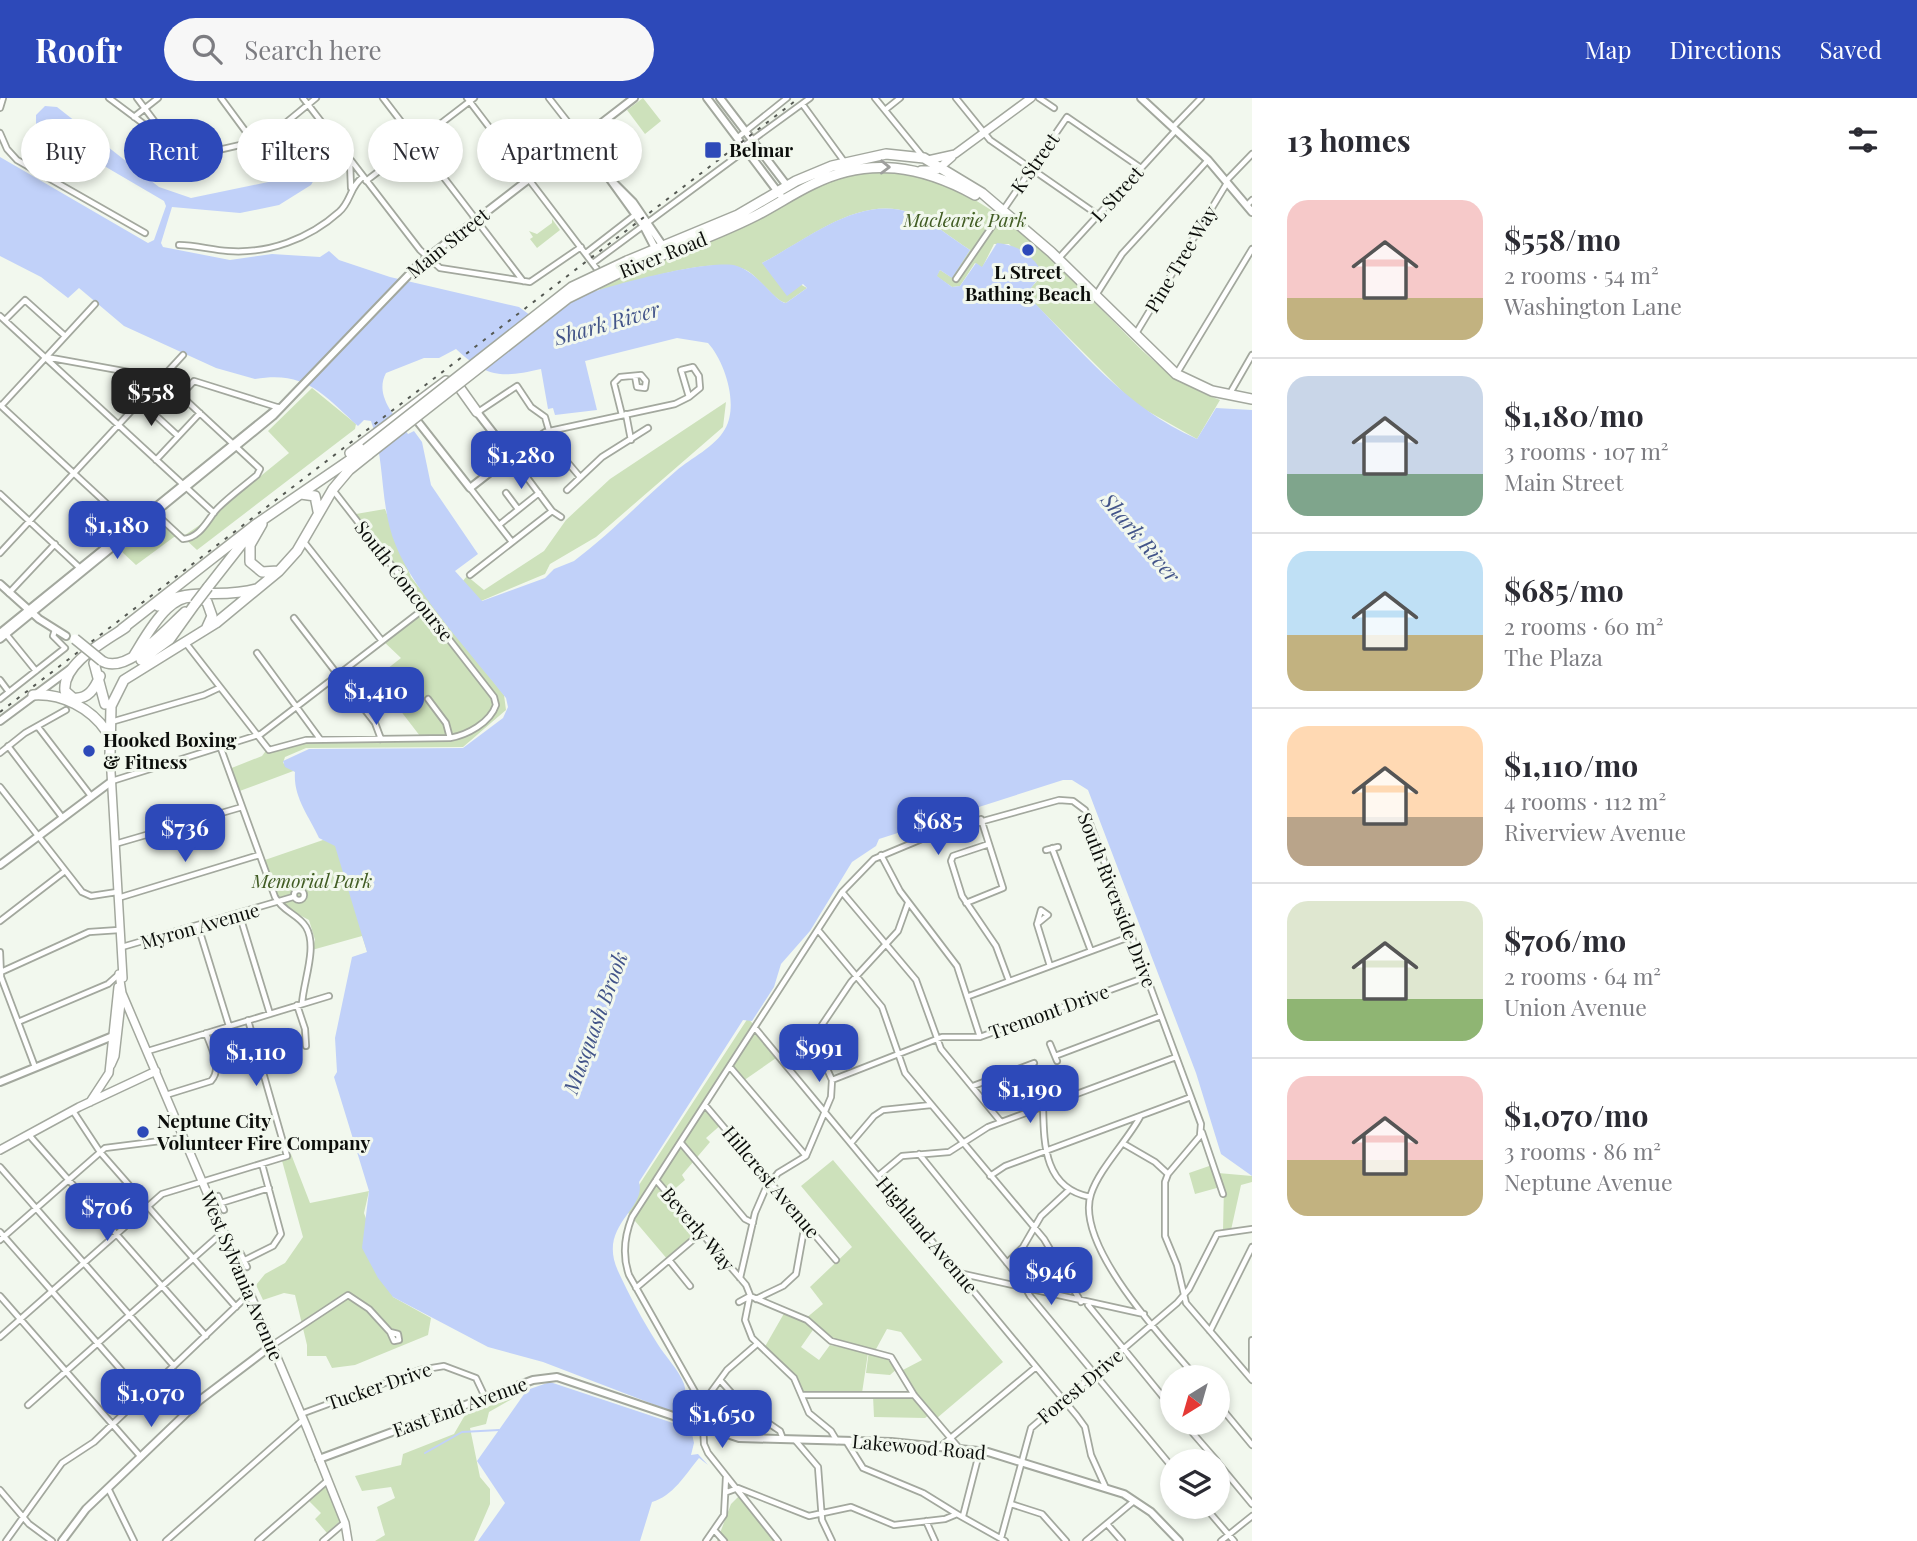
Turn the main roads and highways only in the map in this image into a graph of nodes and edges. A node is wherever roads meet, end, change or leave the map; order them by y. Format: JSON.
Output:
{"nodes":[{"id":1,"x":1031,"y":98,"type":"edge"},
{"id":2,"x":911,"y":143,"type":"road end"},
{"id":3,"x":955,"y":154,"type":"junction"},
{"id":4,"x":906,"y":155,"type":"junction"},
{"id":5,"x":926,"y":159,"type":"junction"},
{"id":6,"x":848,"y":166,"type":"junction"},
{"id":7,"x":943,"y":167,"type":"junction"},
{"id":8,"x":920,"y":170,"type":"junction"},
{"id":9,"x":998,"y":208,"type":"junction"},
{"id":10,"x":628,"y":264,"type":"junction"},
{"id":11,"x":1252,"y":399,"type":"edge"},
{"id":12,"x":477,"y":412,"type":"road end"},
{"id":13,"x":366,"y":449,"type":"junction"},
{"id":14,"x":300,"y":494,"type":"junction"},
{"id":15,"x":285,"y":505,"type":"junction"},
{"id":16,"x":317,"y":516,"type":"junction"},
{"id":17,"x":264,"y":519,"type":"junction"},
{"id":18,"x":279,"y":571,"type":"junction"},
{"id":19,"x":260,"y":588,"type":"junction"},
{"id":20,"x":195,"y":604,"type":"junction"},
{"id":21,"x":122,"y":629,"type":"junction"},
{"id":22,"x":206,"y":629,"type":"junction"},
{"id":23,"x":70,"y":641,"type":"road end"},
{"id":24,"x":133,"y":657,"type":"junction"},
{"id":25,"x":98,"y":662,"type":"junction"},
{"id":26,"x":100,"y":676,"type":"junction"},
{"id":27,"x":33,"y":695,"type":"road end"},
{"id":28,"x":105,"y":704,"type":"junction"},
{"id":29,"x":107,"y":732,"type":"junction"},
{"id":30,"x":110,"y":755,"type":"junction"},
{"id":31,"x":119,"y":930,"type":"junction"},
{"id":32,"x":121,"y":976,"type":"junction"},
{"id":33,"x":120,"y":991,"type":"junction"},
{"id":34,"x":131,"y":1012,"type":"junction"},
{"id":35,"x":111,"y":1065,"type":"junction"},
{"id":36,"x":156,"y":1071,"type":"junction"},
{"id":37,"x":105,"y":1082,"type":"junction"},
{"id":38,"x":117,"y":1090,"type":"junction"},
{"id":39,"x":90,"y":1102,"type":"junction"},
{"id":40,"x":0,"y":1150,"type":"edge"},
{"id":41,"x":348,"y":1541,"type":"edge"}],
"edges":[{"from":1,"to":3,"type":"main road"},
{"from":2,"to":4,"type":"highway"},
{"from":3,"to":5,"type":"main road"},
{"from":3,"to":7,"type":"main road"},
{"from":4,"to":5,"type":"highway","name":"River Road"},
{"from":4,"to":6,"type":"highway","name":"River Road"},
{"from":5,"to":7,"type":"highway","name":"River Road"},
{"from":6,"to":8,"type":"highway","name":"River Road","one_way":true},
{"from":6,"to":10,"type":"highway","name":"River Road"},
{"from":7,"to":8,"type":"main road"},
{"from":7,"to":9,"type":"highway","name":"River Road"},
{"from":8,"to":9,"type":"highway","name":"River Road"},
{"from":9,"to":11,"type":"highway","name":"River Road"},
{"from":10,"to":13,"type":"highway","name":"River Road","bridge":true},
{"from":10,"to":13,"type":"highway","bridge":true},
{"from":12,"to":13,"type":"highway"},
{"from":13,"to":14,"type":"highway"},
{"from":13,"to":15,"type":"highway"},
{"from":13,"to":16,"type":"highway"},
{"from":14,"to":15,"type":"highway"},
{"from":14,"to":16,"type":"highway"},
{"from":15,"to":17,"type":"highway"},
{"from":16,"to":18,"type":"highway"},
{"from":17,"to":18,"type":"highway"},
{"from":17,"to":20,"type":"highway","bridge":true},
{"from":17,"to":21,"type":"highway"},
{"from":18,"to":19,"type":"highway"},
{"from":19,"to":21,"type":"highway"},
{"from":19,"to":22,"type":"highway"},
{"from":20,"to":24,"type":"highway"},
{"from":20,"to":28,"type":"highway"},
{"from":21,"to":26,"type":"highway"},
{"from":22,"to":24,"type":"highway"},
{"from":22,"to":30,"type":"highway"},
{"from":23,"to":25,"type":"highway","bridge":true},
{"from":24,"to":25,"type":"highway"},
{"from":25,"to":26,"type":"highway"},
{"from":26,"to":28,"type":"highway"},
{"from":27,"to":29,"type":"highway"},
{"from":28,"to":29,"type":"highway"},
{"from":29,"to":30,"type":"highway"},
{"from":30,"to":31,"type":"main road"},
{"from":31,"to":32,"type":"main road"},
{"from":31,"to":32,"type":"main road"},
{"from":32,"to":33,"type":"main road","name":"West Sylvania Avenue"},
{"from":32,"to":34,"type":"main road","name":"West Sylvania Avenue"},
{"from":33,"to":34,"type":"main road","name":"West Sylvania Avenue"},
{"from":33,"to":35,"type":"main road"},
{"from":33,"to":35,"type":"main road"},
{"from":34,"to":36,"type":"main road","name":"West Sylvania Avenue"},
{"from":35,"to":37,"type":"main road"},
{"from":36,"to":38,"type":"main road"},
{"from":36,"to":41,"type":"main road","name":"West Sylvania Avenue"},
{"from":37,"to":38,"type":"main road"},
{"from":37,"to":39,"type":"main road"},
{"from":38,"to":39,"type":"main road"},
{"from":39,"to":40,"type":"main road"}]}
